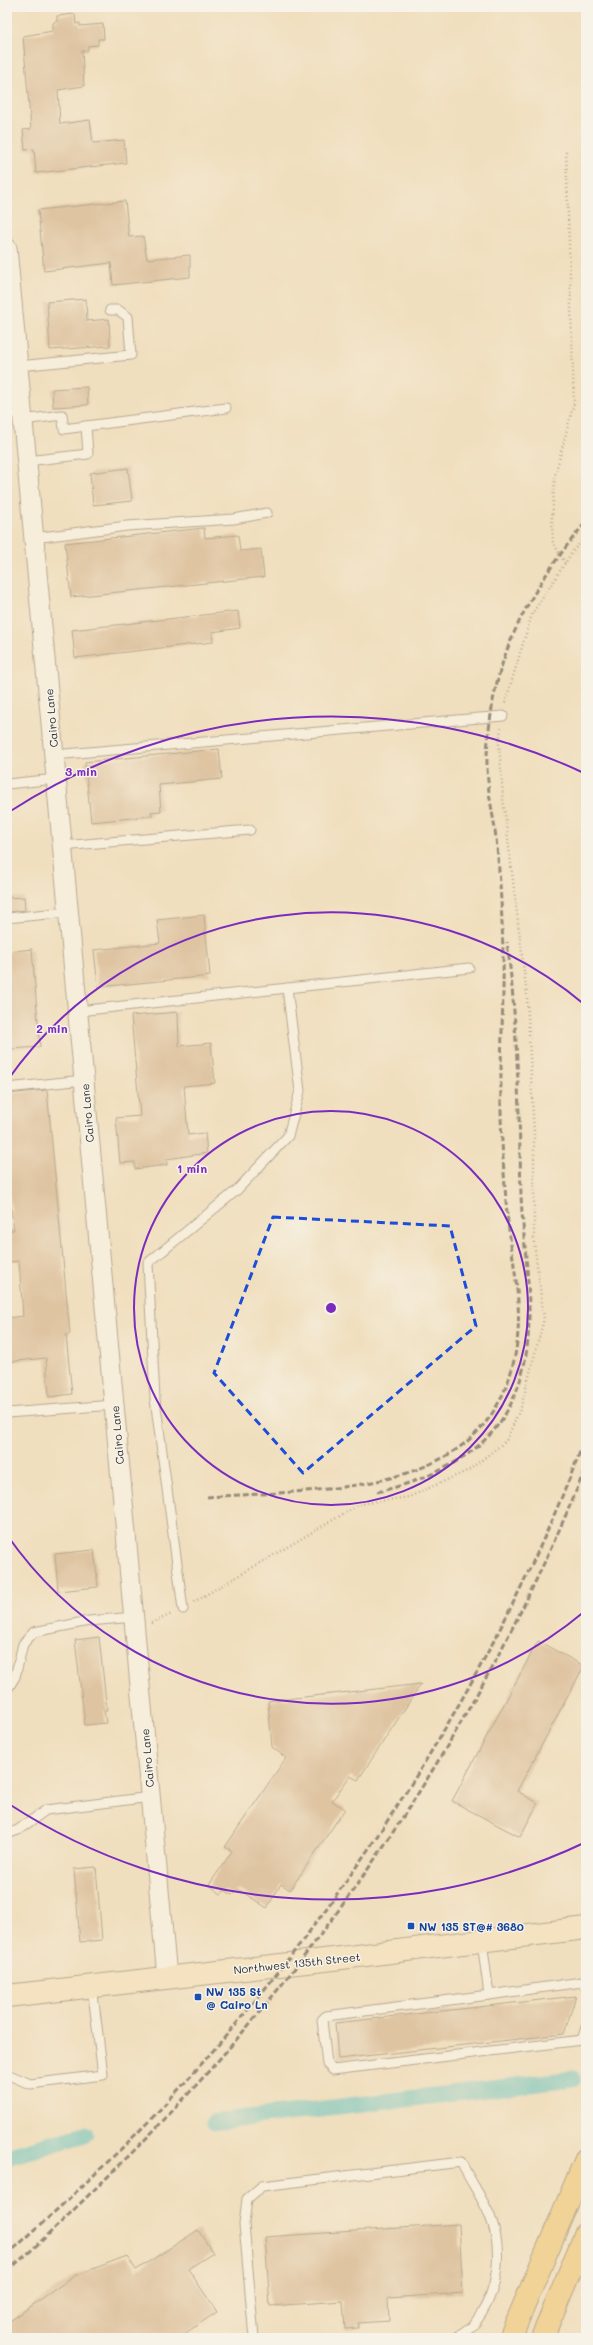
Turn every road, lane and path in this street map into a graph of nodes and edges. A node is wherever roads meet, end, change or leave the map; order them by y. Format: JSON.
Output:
{"nodes":[{"id":1,"x":566,"y":149,"type":"dead end"},
{"id":2,"x":7,"y":257,"type":"edge"},
{"id":3,"x":110,"y":310,"type":"dead end"},
{"id":4,"x":18,"y":366,"type":"junction"},
{"id":5,"x":226,"y":408,"type":"dead end"},
{"id":6,"x":23,"y":420,"type":"junction"},
{"id":7,"x":86,"y":426,"type":"junction"},
{"id":8,"x":27,"y":461,"type":"junction"},
{"id":9,"x":267,"y":513,"type":"dead end"},
{"id":10,"x":586,"y":536,"type":"edge"},
{"id":11,"x":34,"y":538,"type":"junction"},
{"id":12,"x":565,"y":563,"type":"junction"},
{"id":13,"x":503,"y":716,"type":"junction"},
{"id":14,"x":54,"y":755,"type":"junction"},
{"id":15,"x":56,"y":779,"type":"junction"},
{"id":16,"x":7,"y":784,"type":"edge"},
{"id":17,"x":250,"y":830,"type":"dead end"},
{"id":18,"x":62,"y":846,"type":"junction"},
{"id":19,"x":68,"y":912,"type":"junction"},
{"id":20,"x":7,"y":918,"type":"edge"},
{"id":21,"x":469,"y":968,"type":"dead end"},
{"id":22,"x":287,"y":988,"type":"junction"},
{"id":23,"x":78,"y":1011,"type":"junction"},
{"id":24,"x":84,"y":1080,"type":"junction"},
{"id":25,"x":7,"y":1088,"type":"edge"},
{"id":26,"x":114,"y":1405,"type":"junction"},
{"id":27,"x":7,"y":1413,"type":"edge"},
{"id":28,"x":183,"y":1609,"type":"junction"},
{"id":29,"x":134,"y":1623,"type":"junction"},
{"id":30,"x":7,"y":1690,"type":"edge"},
{"id":31,"x":151,"y":1797,"type":"junction"},
{"id":32,"x":7,"y":1834,"type":"edge"},
{"id":33,"x":586,"y":1928,"type":"edge"},
{"id":34,"x":482,"y":1941,"type":"junction"},
{"id":35,"x":167,"y":1977,"type":"junction"},
{"id":36,"x":92,"y":1986,"type":"junction"},
{"id":37,"x":586,"y":1987,"type":"edge"},
{"id":38,"x":489,"y":1995,"type":"junction"},
{"id":39,"x":7,"y":1996,"type":"edge"},
{"id":40,"x":586,"y":2027,"type":"edge"},
{"id":41,"x":584,"y":2041,"type":"edge"},
{"id":42,"x":7,"y":2074,"type":"edge"},
{"id":43,"x":586,"y":2159,"type":"edge"},
{"id":44,"x":586,"y":2233,"type":"edge"},
{"id":45,"x":254,"y":2338,"type":"edge"},
{"id":46,"x":456,"y":2338,"type":"edge"},
{"id":47,"x":510,"y":2338,"type":"edge"},
{"id":48,"x":542,"y":2338,"type":"edge"}],
"edges":[{"from":1,"to":12,"type":"path"},
{"from":2,"to":4,"type":"street","name":"Cairo Lane"},
{"from":3,"to":4,"type":"lane"},
{"from":4,"to":6,"type":"street","name":"Cairo Lane"},
{"from":5,"to":7,"type":"lane"},
{"from":6,"to":7,"type":"lane"},
{"from":6,"to":8,"type":"street","name":"Cairo Lane"},
{"from":7,"to":8,"type":"lane"},
{"from":8,"to":11,"type":"street","name":"Cairo Lane"},
{"from":9,"to":11,"type":"lane"},
{"from":10,"to":12,"type":"path"},
{"from":11,"to":14,"type":"street","name":"Cairo Lane"},
{"from":12,"to":13,"type":"path"},
{"from":13,"to":14,"type":"lane"},
{"from":13,"to":28,"type":"path"},
{"from":14,"to":15,"type":"street","name":"Cairo Lane"},
{"from":15,"to":16,"type":"lane"},
{"from":15,"to":18,"type":"street","name":"Cairo Lane"},
{"from":17,"to":18,"type":"lane"},
{"from":18,"to":19,"type":"street","name":"Cairo Lane"},
{"from":19,"to":20,"type":"lane"},
{"from":19,"to":23,"type":"street","name":"Cairo Lane"},
{"from":21,"to":22,"type":"lane"},
{"from":22,"to":23,"type":"lane"},
{"from":22,"to":28,"type":"lane"},
{"from":23,"to":24,"type":"street","name":"Cairo Lane"},
{"from":24,"to":25,"type":"lane"},
{"from":24,"to":26,"type":"street","name":"Cairo Lane"},
{"from":26,"to":27,"type":"lane"},
{"from":26,"to":29,"type":"street","name":"Cairo Lane"},
{"from":28,"to":29,"type":"path"},
{"from":29,"to":30,"type":"lane"},
{"from":29,"to":31,"type":"street","name":"Cairo Lane"},
{"from":31,"to":32,"type":"lane"},
{"from":31,"to":35,"type":"street","name":"Cairo Lane"},
{"from":33,"to":34,"type":"main road","name":"Northwest 135th Street"},
{"from":34,"to":35,"type":"main road","name":"Northwest 135th Street"},
{"from":34,"to":38,"type":"lane"},
{"from":35,"to":36,"type":"main road","name":"Northwest 135th Street"},
{"from":36,"to":39,"type":"main road","name":"Northwest 135th Street"},
{"from":36,"to":42,"type":"lane"},
{"from":37,"to":38,"type":"lane"},
{"from":38,"to":41,"type":"lane"},
{"from":40,"to":41,"type":"lane"},
{"from":43,"to":47,"type":"main road"},
{"from":44,"to":48,"type":"main road"},
{"from":45,"to":46,"type":"lane"}]}
